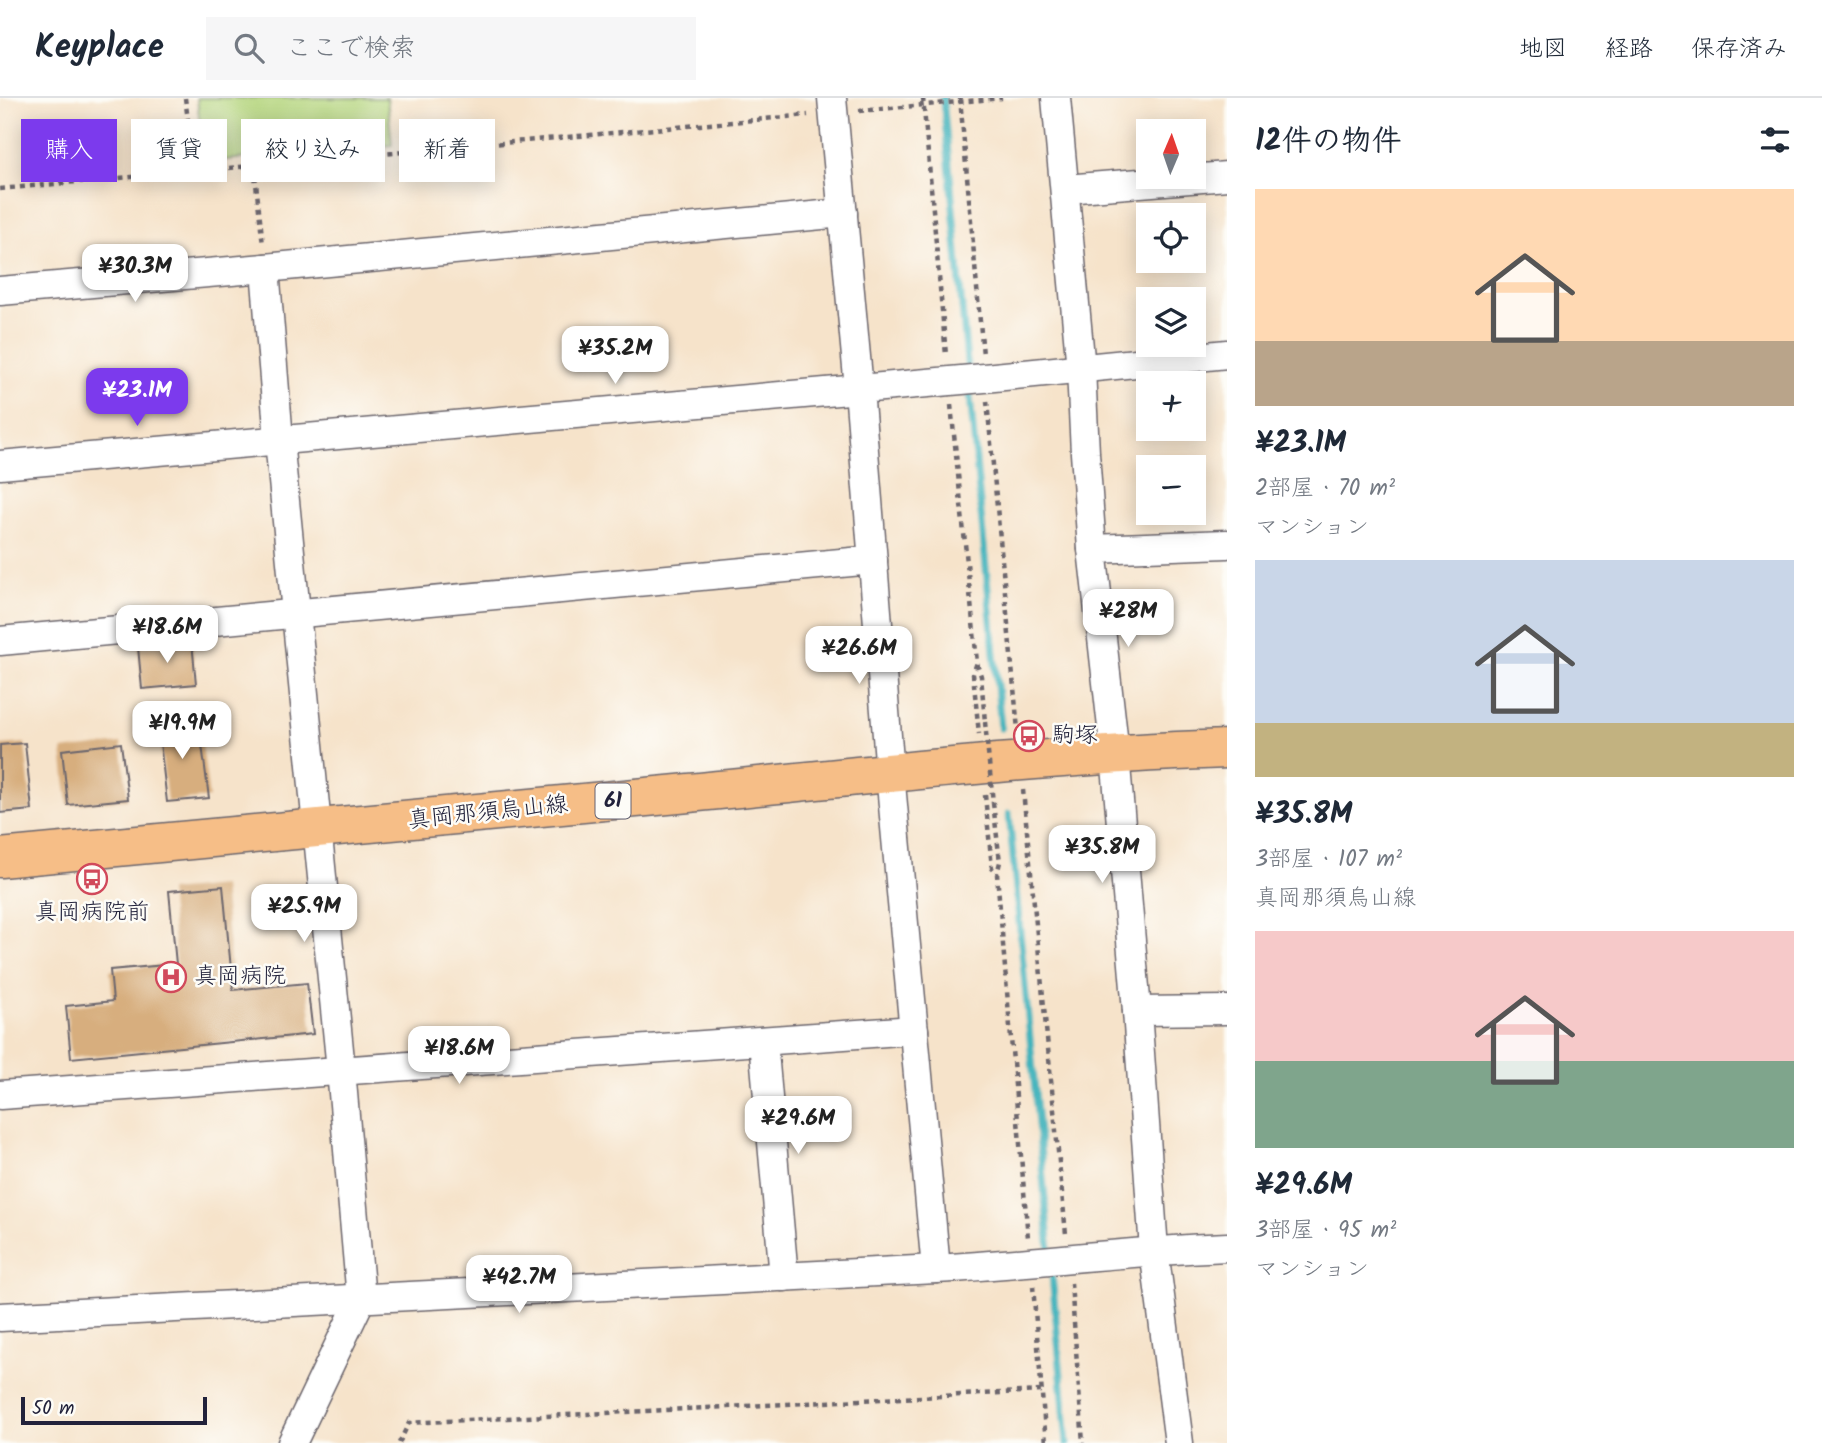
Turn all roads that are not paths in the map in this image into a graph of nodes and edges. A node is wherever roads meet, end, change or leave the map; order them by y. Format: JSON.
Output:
{"nodes":[{"id":1,"x":1056,"y":98,"type":"edge"},
{"id":2,"x":822,"y":106,"type":"edge"},
{"id":3,"x":1227,"y":176,"type":"edge"},
{"id":4,"x":1065,"y":189,"type":"junction"},
{"id":5,"x":843,"y":213,"type":"junction"},
{"id":6,"x":265,"y":268,"type":"junction"},
{"id":7,"x":0,"y":291,"type":"edge"},
{"id":8,"x":1227,"y":354,"type":"edge"},
{"id":9,"x":1082,"y":369,"type":"junction"},
{"id":10,"x":859,"y":389,"type":"junction"},
{"id":11,"x":279,"y":440,"type":"junction"},
{"id":12,"x":0,"y":466,"type":"edge"},
{"id":13,"x":1227,"y":544,"type":"edge"},
{"id":14,"x":1093,"y":549,"type":"junction"},
{"id":15,"x":873,"y":560,"type":"junction"},
{"id":16,"x":295,"y":614,"type":"junction"},
{"id":17,"x":0,"y":641,"type":"edge"},
{"id":18,"x":1227,"y":749,"type":"edge"},
{"id":19,"x":1115,"y":754,"type":"junction"},
{"id":20,"x":890,"y":773,"type":"junction"},
{"id":21,"x":318,"y":830,"type":"junction"},
{"id":22,"x":0,"y":858,"type":"edge"},
{"id":23,"x":1227,"y":1010,"type":"edge"},
{"id":24,"x":1137,"y":1011,"type":"junction"},
{"id":25,"x":914,"y":1030,"type":"junction"},
{"id":26,"x":763,"y":1041,"type":"junction"},
{"id":27,"x":341,"y":1070,"type":"junction"},
{"id":28,"x":0,"y":1095,"type":"edge"},
{"id":29,"x":1227,"y":1247,"type":"edge"},
{"id":30,"x":1154,"y":1250,"type":"junction"},
{"id":31,"x":936,"y":1269,"type":"junction"},
{"id":32,"x":784,"y":1277,"type":"junction"},
{"id":33,"x":361,"y":1299,"type":"junction"},
{"id":34,"x":0,"y":1317,"type":"edge"},
{"id":35,"x":292,"y":1443,"type":"edge"},
{"id":36,"x":1179,"y":1443,"type":"edge"}],
"edges":[{"from":1,"to":4,"type":"street"},
{"from":2,"to":5,"type":"street"},
{"from":3,"to":4,"type":"street"},
{"from":4,"to":9,"type":"street"},
{"from":5,"to":6,"type":"street"},
{"from":5,"to":10,"type":"street"},
{"from":6,"to":7,"type":"street"},
{"from":6,"to":11,"type":"street"},
{"from":8,"to":9,"type":"street"},
{"from":9,"to":10,"type":"street"},
{"from":9,"to":14,"type":"street"},
{"from":10,"to":11,"type":"street"},
{"from":10,"to":15,"type":"street"},
{"from":11,"to":12,"type":"street"},
{"from":11,"to":16,"type":"street"},
{"from":13,"to":14,"type":"street"},
{"from":14,"to":19,"type":"street"},
{"from":15,"to":16,"type":"street"},
{"from":15,"to":20,"type":"street"},
{"from":16,"to":17,"type":"street"},
{"from":16,"to":21,"type":"street"},
{"from":18,"to":19,"type":"main road","name":"真岡那須烏山線","number":"61"},
{"from":19,"to":20,"type":"main road","name":"真岡那須烏山線","number":"61"},
{"from":19,"to":24,"type":"street"},
{"from":20,"to":21,"type":"main road","name":"真岡那須烏山線","number":"61"},
{"from":20,"to":25,"type":"street"},
{"from":21,"to":22,"type":"main road","name":"真岡那須烏山線","number":"61"},
{"from":21,"to":27,"type":"street"},
{"from":23,"to":24,"type":"street"},
{"from":24,"to":30,"type":"street"},
{"from":25,"to":26,"type":"street"},
{"from":25,"to":31,"type":"street"},
{"from":26,"to":27,"type":"street"},
{"from":26,"to":32,"type":"street"},
{"from":27,"to":28,"type":"street"},
{"from":27,"to":33,"type":"street"},
{"from":29,"to":30,"type":"street"},
{"from":30,"to":31,"type":"street"},
{"from":30,"to":36,"type":"street"},
{"from":31,"to":32,"type":"street"},
{"from":32,"to":33,"type":"street"},
{"from":33,"to":34,"type":"street"},
{"from":33,"to":35,"type":"street"}]}
